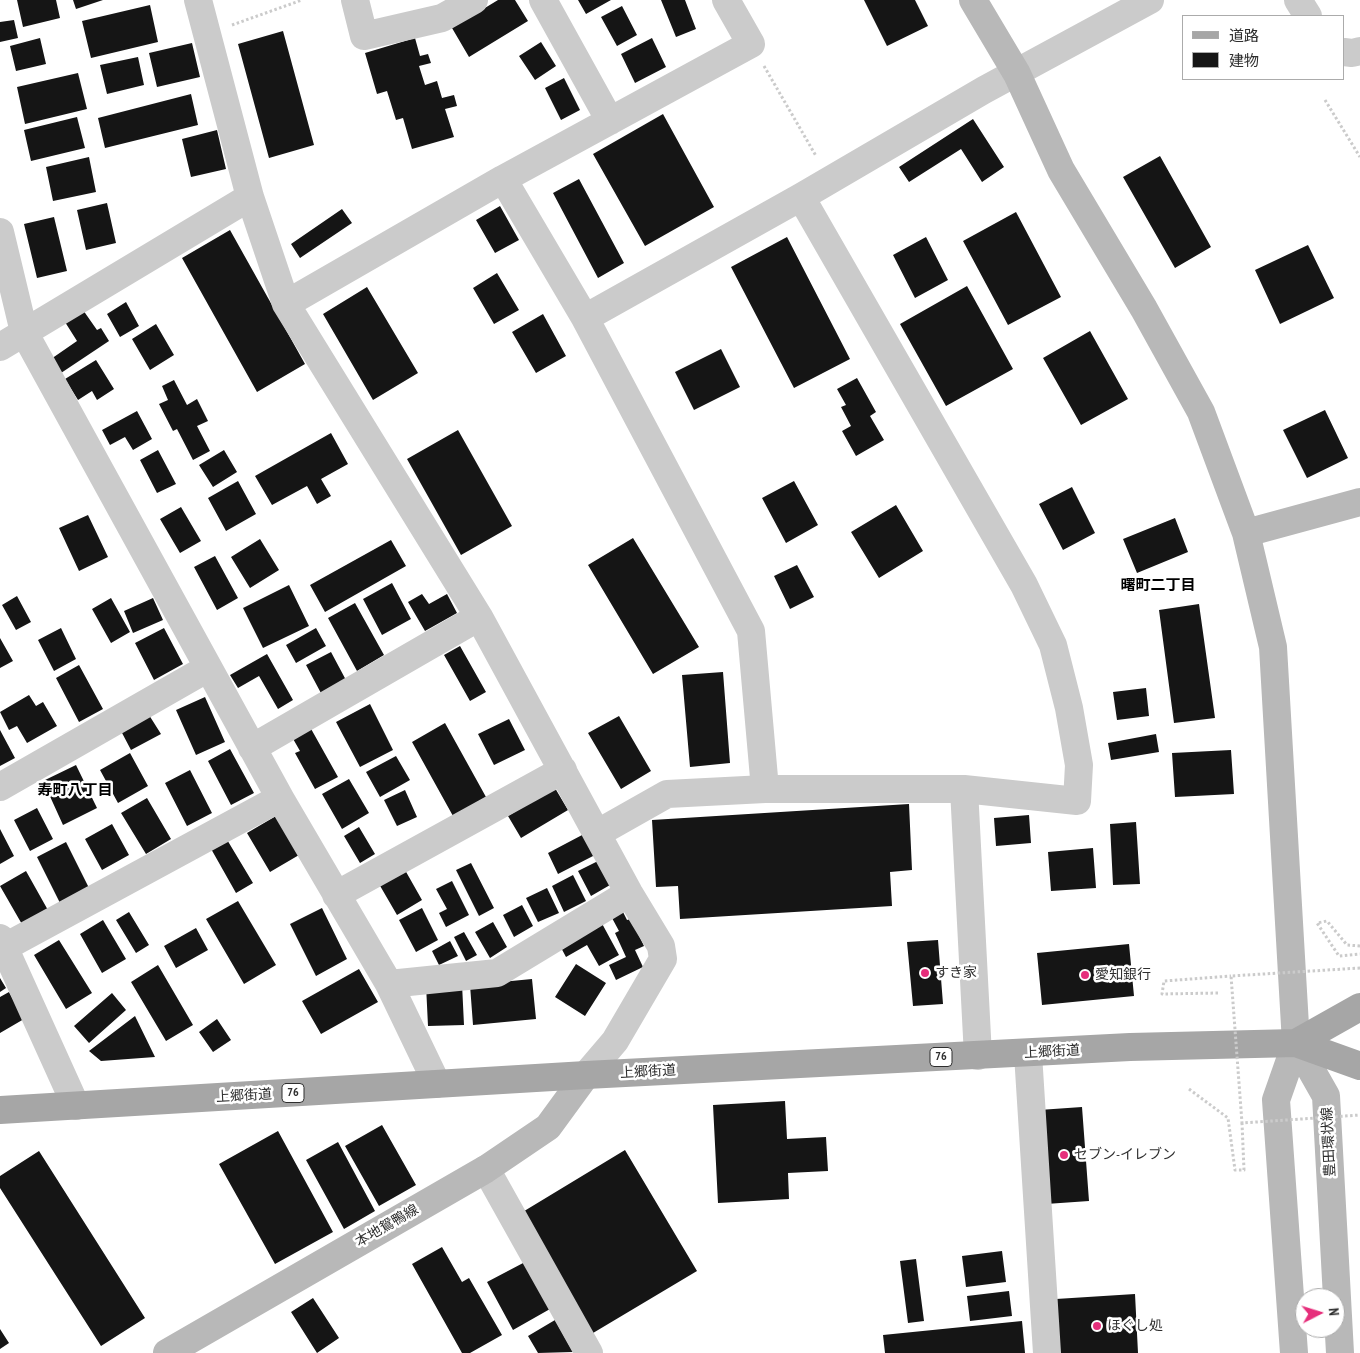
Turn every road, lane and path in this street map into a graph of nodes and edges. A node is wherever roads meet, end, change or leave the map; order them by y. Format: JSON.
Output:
{"nodes":[{"id":1,"x":198,"y":0,"type":"edge"},
{"id":2,"x":302,"y":0,"type":"edge"},
{"id":3,"x":355,"y":0,"type":"edge"},
{"id":4,"x":474,"y":0,"type":"edge"},
{"id":5,"x":543,"y":0,"type":"edge"},
{"id":6,"x":726,"y":0,"type":"edge"},
{"id":7,"x":973,"y":0,"type":"edge"},
{"id":8,"x":1150,"y":0,"type":"edge"},
{"id":9,"x":1298,"y":0,"type":"edge"},
{"id":10,"x":1307,"y":15,"type":"edge"},
{"id":11,"x":207,"y":34,"type":"junction"},
{"id":12,"x":751,"y":44,"type":"junction"},
{"id":13,"x":1360,"y":51,"type":"edge"},
{"id":14,"x":1345,"y":52,"type":"edge"},
{"id":15,"x":1017,"y":74,"type":"junction"},
{"id":16,"x":1325,"y":100,"type":"dead end"},
{"id":17,"x":610,"y":121,"type":"junction"},
{"id":18,"x":1360,"y":157,"type":"edge"},
{"id":19,"x":503,"y":179,"type":"junction"},
{"id":20,"x":830,"y":180,"type":"junction"},
{"id":21,"x":250,"y":197,"type":"junction"},
{"id":22,"x":801,"y":197,"type":"junction"},
{"id":23,"x":0,"y":232,"type":"edge"},
{"id":24,"x":286,"y":304,"type":"junction"},
{"id":25,"x":585,"y":318,"type":"junction"},
{"id":26,"x":24,"y":332,"type":"junction"},
{"id":27,"x":0,"y":347,"type":"edge"},
{"id":28,"x":1360,"y":502,"type":"edge"},
{"id":29,"x":1246,"y":533,"type":"junction"},
{"id":30,"x":478,"y":617,"type":"junction"},
{"id":31,"x":208,"y":668,"type":"junction"},
{"id":32,"x":252,"y":748,"type":"junction"},
{"id":33,"x":563,"y":770,"type":"junction"},
{"id":34,"x":0,"y":787,"type":"edge"},
{"id":35,"x":765,"y":789,"type":"junction"},
{"id":36,"x":964,"y":789,"type":"junction"},
{"id":37,"x":280,"y":798,"type":"junction"},
{"id":38,"x":598,"y":833,"type":"junction"},
{"id":39,"x":629,"y":893,"type":"junction"},
{"id":40,"x":336,"y":894,"type":"junction"},
{"id":41,"x":3,"y":942,"type":"edge"},
{"id":42,"x":1360,"y":946,"type":"edge"},
{"id":43,"x":1360,"y":954,"type":"edge"},
{"id":44,"x":1360,"y":968,"type":"edge"},
{"id":45,"x":1231,"y":976,"type":"junction"},
{"id":46,"x":389,"y":984,"type":"junction"},
{"id":47,"x":1218,"y":993,"type":"dead end"},
{"id":48,"x":1360,"y":1007,"type":"edge"},
{"id":49,"x":1296,"y":1043,"type":"junction"},
{"id":50,"x":1028,"y":1054,"type":"junction"},
{"id":51,"x":978,"y":1056,"type":"junction"},
{"id":52,"x":1360,"y":1066,"type":"edge"},
{"id":53,"x":586,"y":1075,"type":"junction"},
{"id":54,"x":437,"y":1084,"type":"junction"},
{"id":55,"x":1189,"y":1089,"type":"dead end"},
{"id":56,"x":76,"y":1106,"type":"junction"},
{"id":57,"x":0,"y":1110,"type":"edge"},
{"id":58,"x":1360,"y":1115,"type":"edge"},
{"id":59,"x":1242,"y":1123,"type":"junction"},
{"id":60,"x":486,"y":1169,"type":"junction"},
{"id":61,"x":167,"y":1353,"type":"edge"},
{"id":62,"x":589,"y":1353,"type":"edge"},
{"id":63,"x":1047,"y":1353,"type":"edge"},
{"id":64,"x":1294,"y":1353,"type":"edge"},
{"id":65,"x":1340,"y":1353,"type":"edge"}],
"edges":[{"from":1,"to":11,"type":"street"},
{"from":2,"to":11,"type":"path"},
{"from":3,"to":4,"type":"street"},
{"from":5,"to":17,"type":"street"},
{"from":6,"to":12,"type":"street"},
{"from":7,"to":15,"type":"street"},
{"from":8,"to":15,"type":"street"},
{"from":9,"to":10,"type":"street"},
{"from":11,"to":21,"type":"street"},
{"from":12,"to":17,"type":"street"},
{"from":12,"to":20,"type":"path"},
{"from":13,"to":14,"type":"street"},
{"from":15,"to":20,"type":"street"},
{"from":15,"to":29,"type":"street"},
{"from":16,"to":18,"type":"path"},
{"from":17,"to":19,"type":"street"},
{"from":19,"to":24,"type":"street"},
{"from":19,"to":25,"type":"street"},
{"from":20,"to":22,"type":"street"},
{"from":21,"to":24,"type":"street"},
{"from":21,"to":26,"type":"street"},
{"from":22,"to":25,"type":"street"},
{"from":22,"to":36,"type":"street"},
{"from":23,"to":26,"type":"street"},
{"from":24,"to":30,"type":"street"},
{"from":25,"to":35,"type":"street"},
{"from":26,"to":27,"type":"street"},
{"from":26,"to":31,"type":"street"},
{"from":28,"to":29,"type":"street"},
{"from":29,"to":49,"type":"street"},
{"from":30,"to":32,"type":"street"},
{"from":30,"to":33,"type":"street"},
{"from":31,"to":32,"type":"street"},
{"from":31,"to":34,"type":"street"},
{"from":32,"to":37,"type":"street"},
{"from":33,"to":38,"type":"street"},
{"from":33,"to":40,"type":"street"},
{"from":35,"to":36,"type":"street"},
{"from":35,"to":38,"type":"street"},
{"from":36,"to":51,"type":"street"},
{"from":37,"to":40,"type":"street"},
{"from":37,"to":41,"type":"street"},
{"from":38,"to":39,"type":"street"},
{"from":39,"to":46,"type":"street"},
{"from":39,"to":53,"type":"street"},
{"from":40,"to":46,"type":"street"},
{"from":41,"to":56,"type":"street"},
{"from":42,"to":43,"type":"path"},
{"from":44,"to":45,"type":"path","bridge":true},
{"from":45,"to":47,"type":"path"},
{"from":45,"to":59,"type":"path","bridge":true},
{"from":46,"to":54,"type":"street"},
{"from":48,"to":49,"type":"main road","number":"76"},
{"from":49,"to":50,"type":"main road","name":"上郷街道","number":"76"},
{"from":49,"to":52,"type":"main road","number":"76"},
{"from":49,"to":64,"type":"street"},
{"from":49,"to":65,"type":"street","name":"豊田環状線"},
{"from":50,"to":51,"type":"main road","name":"上郷街道","number":"76"},
{"from":50,"to":63,"type":"street"},
{"from":51,"to":53,"type":"main road","name":"上郷街道","number":"76"},
{"from":53,"to":54,"type":"main road","name":"上郷街道","number":"76"},
{"from":53,"to":60,"type":"street","name":"本地鴛鴨線"},
{"from":54,"to":56,"type":"main road","name":"上郷街道","number":"76"},
{"from":55,"to":59,"type":"path"},
{"from":56,"to":57,"type":"main road","name":"上郷街道","number":"76"},
{"from":58,"to":59,"type":"path","bridge":true},
{"from":60,"to":61,"type":"street","name":"本地鴛鴨線"},
{"from":60,"to":62,"type":"street"}]}
